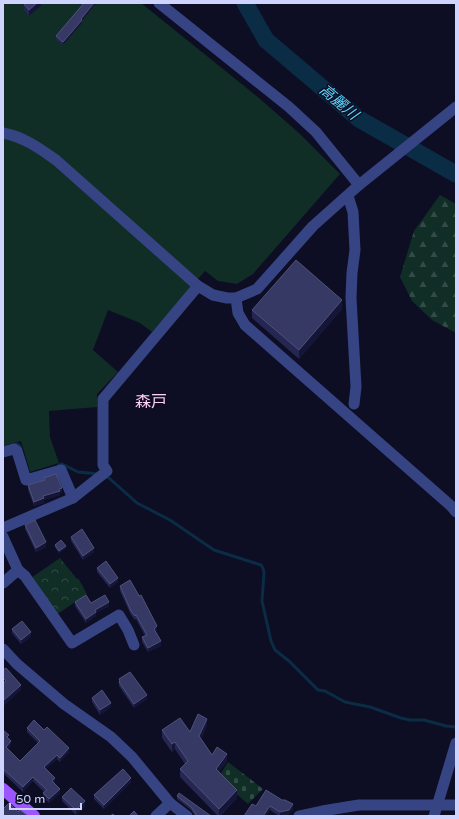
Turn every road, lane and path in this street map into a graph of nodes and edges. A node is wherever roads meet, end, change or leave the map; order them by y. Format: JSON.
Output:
{"nodes":[{"id":1,"x":159,"y":3,"type":"edge"},
{"id":2,"x":456,"y":107,"type":"edge"},
{"id":3,"x":3,"y":133,"type":"edge"},
{"id":4,"x":359,"y":185,"type":"junction"},
{"id":5,"x":348,"y":196,"type":"junction"},
{"id":6,"x":198,"y":286,"type":"junction"},
{"id":7,"x":236,"y":298,"type":"junction"},
{"id":8,"x":354,"y":404,"type":"dead end"},
{"id":9,"x":3,"y":452,"type":"edge"},
{"id":10,"x":73,"y":498,"type":"junction"},
{"id":11,"x":456,"y":512,"type":"edge"},
{"id":12,"x":3,"y":528,"type":"edge"},
{"id":13,"x":3,"y":537,"type":"edge"},
{"id":14,"x":18,"y":570,"type":"junction"},
{"id":15,"x":3,"y":583,"type":"edge"},
{"id":16,"x":134,"y":644,"type":"dead end"},
{"id":17,"x":3,"y":650,"type":"edge"},
{"id":18,"x":456,"y":743,"type":"edge"},
{"id":19,"x":3,"y":789,"type":"edge"},
{"id":20,"x":170,"y":803,"type":"junction"},
{"id":21,"x":438,"y":805,"type":"junction"},
{"id":22,"x":456,"y":805,"type":"edge"},
{"id":23,"x":34,"y":816,"type":"edge"},
{"id":24,"x":156,"y":816,"type":"edge"},
{"id":25,"x":187,"y":816,"type":"edge"},
{"id":26,"x":299,"y":816,"type":"edge"},
{"id":27,"x":434,"y":816,"type":"edge"}],
"edges":[{"from":1,"to":4,"type":"street"},
{"from":2,"to":4,"type":"street"},
{"from":3,"to":6,"type":"street"},
{"from":4,"to":5,"type":"street"},
{"from":5,"to":7,"type":"street"},
{"from":5,"to":8,"type":"street"},
{"from":6,"to":7,"type":"street"},
{"from":6,"to":10,"type":"street"},
{"from":7,"to":11,"type":"street"},
{"from":9,"to":10,"type":"street"},
{"from":10,"to":12,"type":"street"},
{"from":13,"to":14,"type":"street"},
{"from":14,"to":15,"type":"street"},
{"from":14,"to":16,"type":"street"},
{"from":17,"to":20,"type":"street"},
{"from":18,"to":21,"type":"street"},
{"from":19,"to":23,"type":"main road"},
{"from":20,"to":24,"type":"street"},
{"from":20,"to":25,"type":"street"},
{"from":21,"to":22,"type":"street"},
{"from":21,"to":26,"type":"street"},
{"from":21,"to":27,"type":"street"}]}
